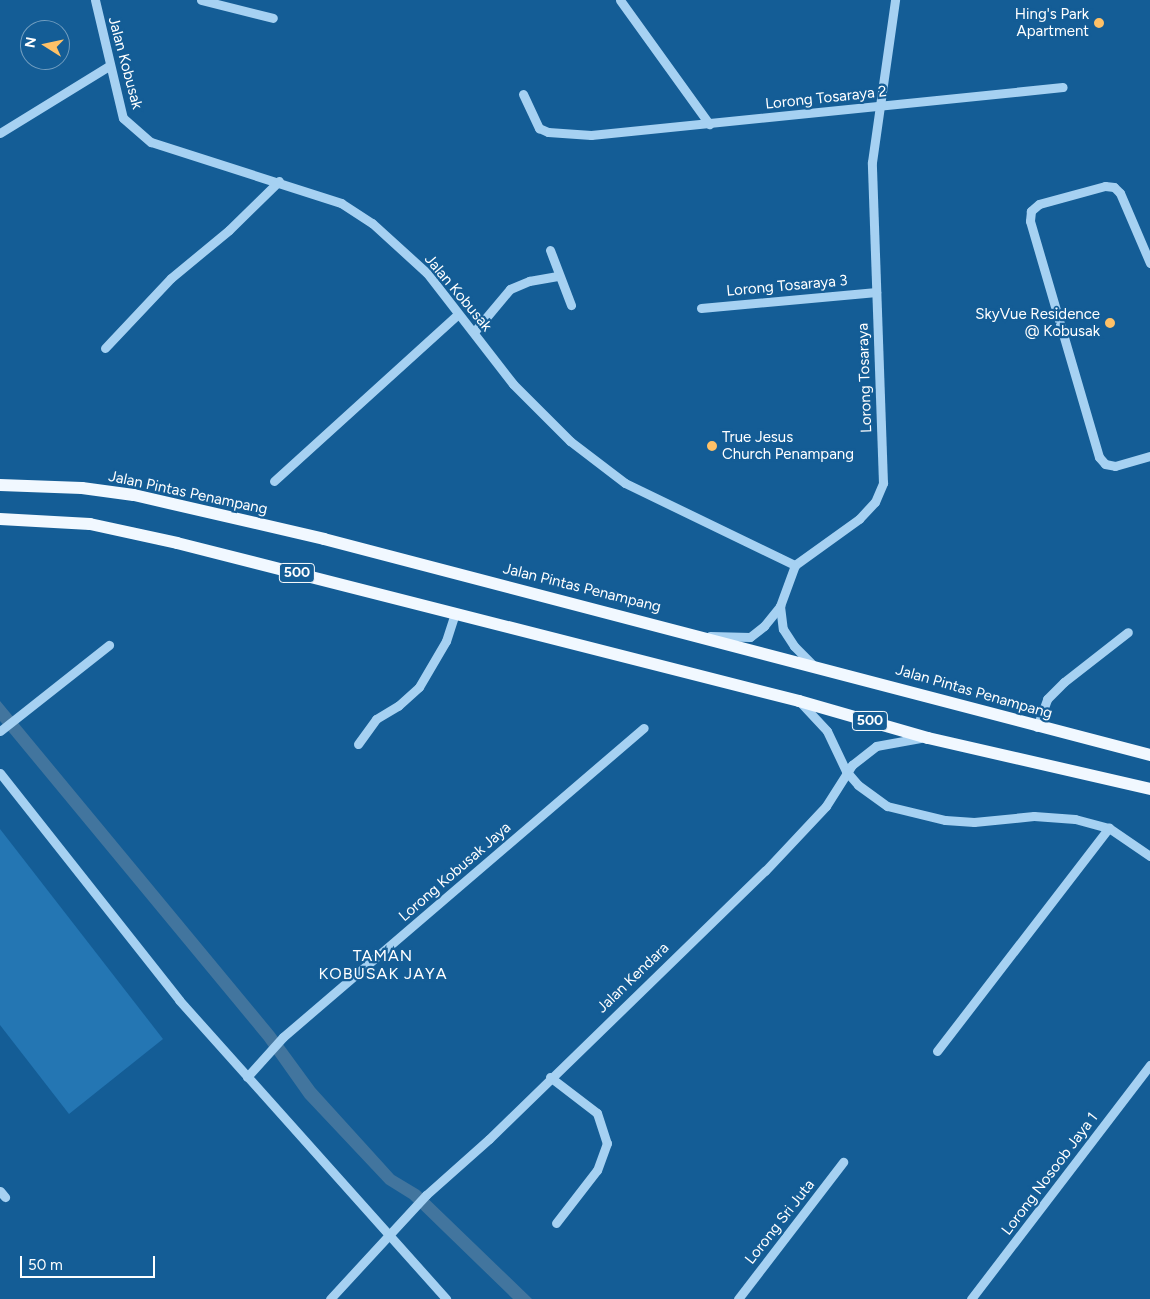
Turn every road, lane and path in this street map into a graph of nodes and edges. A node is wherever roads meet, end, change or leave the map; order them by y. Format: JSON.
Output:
{"nodes":[{"id":1,"x":95,"y":0,"type":"edge"},
{"id":2,"x":201,"y":0,"type":"edge"},
{"id":3,"x":620,"y":0,"type":"edge"},
{"id":4,"x":896,"y":0,"type":"edge"},
{"id":5,"x":273,"y":18,"type":"dead end"},
{"id":6,"x":109,"y":66,"type":"junction"},
{"id":7,"x":1063,"y":87,"type":"dead end"},
{"id":8,"x":523,"y":94,"type":"dead end"},
{"id":9,"x":879,"y":107,"type":"junction"},
{"id":10,"x":709,"y":124,"type":"junction"},
{"id":11,"x":0,"y":133,"type":"edge"},
{"id":12,"x":279,"y":181,"type":"junction"},
{"id":13,"x":550,"y":250,"type":"dead end"},
{"id":14,"x":1150,"y":263,"type":"edge"},
{"id":15,"x":558,"y":276,"type":"junction"},
{"id":16,"x":876,"y":292,"type":"junction"},
{"id":17,"x":571,"y":305,"type":"dead end"},
{"id":18,"x":701,"y":308,"type":"dead end"},
{"id":19,"x":458,"y":314,"type":"junction"},
{"id":20,"x":474,"y":332,"type":"junction"},
{"id":21,"x":105,"y":348,"type":"dead end"},
{"id":22,"x":1150,"y":456,"type":"edge"},
{"id":23,"x":274,"y":481,"type":"dead end"},
{"id":24,"x":0,"y":484,"type":"edge"},
{"id":25,"x":0,"y":519,"type":"edge"},
{"id":26,"x":795,"y":565,"type":"junction"},
{"id":27,"x":780,"y":606,"type":"junction"},
{"id":28,"x":454,"y":614,"type":"junction"},
{"id":29,"x":1128,"y":632,"type":"dead end"},
{"id":30,"x":704,"y":636,"type":"junction"},
{"id":31,"x":109,"y":645,"type":"dead end"},
{"id":32,"x":813,"y":664,"type":"junction"},
{"id":33,"x":799,"y":701,"type":"junction"},
{"id":34,"x":1037,"y":727,"type":"junction"},
{"id":35,"x":644,"y":728,"type":"dead end"},
{"id":36,"x":0,"y":731,"type":"edge"},
{"id":37,"x":928,"y":738,"type":"junction"},
{"id":38,"x":358,"y":744,"type":"dead end"},
{"id":39,"x":1150,"y":755,"type":"edge"},
{"id":40,"x":846,"y":771,"type":"junction"},
{"id":41,"x":0,"y":774,"type":"edge"},
{"id":42,"x":1150,"y":788,"type":"edge"},
{"id":43,"x":1109,"y":828,"type":"junction"},
{"id":44,"x":1150,"y":856,"type":"edge"},
{"id":45,"x":937,"y":1051,"type":"dead end"},
{"id":46,"x":1150,"y":1065,"type":"edge"},
{"id":47,"x":247,"y":1077,"type":"junction"},
{"id":48,"x":550,"y":1077,"type":"junction"},
{"id":49,"x":843,"y":1162,"type":"dead end"},
{"id":50,"x":556,"y":1223,"type":"dead end"},
{"id":51,"x":389,"y":1236,"type":"junction"},
{"id":52,"x":330,"y":1299,"type":"edge"},
{"id":53,"x":446,"y":1299,"type":"edge"},
{"id":54,"x":738,"y":1299,"type":"edge"},
{"id":55,"x":971,"y":1299,"type":"edge"}],
"edges":[{"from":1,"to":6,"type":"street","name":"Jalan Kobusak"},
{"from":2,"to":5,"type":"street"},
{"from":3,"to":10,"type":"street"},
{"from":4,"to":9,"type":"street","name":"Lorong Tosaraya"},
{"from":6,"to":11,"type":"street"},
{"from":6,"to":12,"type":"street","name":"Jalan Kobusak"},
{"from":7,"to":9,"type":"street","name":"Lorong Tosaraya 2"},
{"from":8,"to":10,"type":"street","name":"Lorong Tosaraya 2"},
{"from":9,"to":10,"type":"street","name":"Lorong Tosaraya 2"},
{"from":9,"to":16,"type":"street","name":"Lorong Tosaraya"},
{"from":12,"to":19,"type":"street","name":"Jalan Kobusak"},
{"from":12,"to":21,"type":"street"},
{"from":13,"to":15,"type":"street"},
{"from":14,"to":22,"type":"street"},
{"from":15,"to":17,"type":"street"},
{"from":15,"to":20,"type":"street"},
{"from":16,"to":18,"type":"street","name":"Lorong Tosaraya 3"},
{"from":16,"to":26,"type":"street","name":"Lorong Tosaraya"},
{"from":19,"to":20,"type":"street","name":"Jalan Kobusak"},
{"from":19,"to":23,"type":"street"},
{"from":20,"to":26,"type":"street","name":"Jalan Kobusak"},
{"from":24,"to":30,"type":"main road","name":"Jalan Pintas Penampang"},
{"from":25,"to":28,"type":"main road","number":"500"},
{"from":26,"to":27,"type":"street"},
{"from":27,"to":30,"type":"street"},
{"from":27,"to":32,"type":"street"},
{"from":28,"to":33,"type":"main road","number":"500"},
{"from":28,"to":38,"type":"street"},
{"from":29,"to":34,"type":"street"},
{"from":30,"to":32,"type":"main road","name":"Jalan Pintas Penampang"},
{"from":31,"to":36,"type":"street"},
{"from":32,"to":34,"type":"main road","name":"Jalan Pintas Penampang"},
{"from":33,"to":37,"type":"main road","number":"500"},
{"from":33,"to":40,"type":"street"},
{"from":34,"to":39,"type":"main road","name":"Jalan Pintas Penampang"},
{"from":35,"to":47,"type":"street","name":"Lorong Kobusak Jaya"},
{"from":37,"to":40,"type":"street"},
{"from":37,"to":42,"type":"main road","number":"500"},
{"from":40,"to":43,"type":"street"},
{"from":40,"to":48,"type":"street","name":"Jalan Kendara"},
{"from":41,"to":47,"type":"street"},
{"from":43,"to":44,"type":"street"},
{"from":43,"to":45,"type":"street"},
{"from":46,"to":55,"type":"street","name":"Lorong Nosoob Jaya 1"},
{"from":47,"to":51,"type":"street"},
{"from":48,"to":50,"type":"street"},
{"from":48,"to":51,"type":"street","name":"Jalan Kendara"},
{"from":49,"to":54,"type":"street","name":"Lorong Sri Juta"},
{"from":51,"to":52,"type":"street"},
{"from":51,"to":53,"type":"street"}]}
